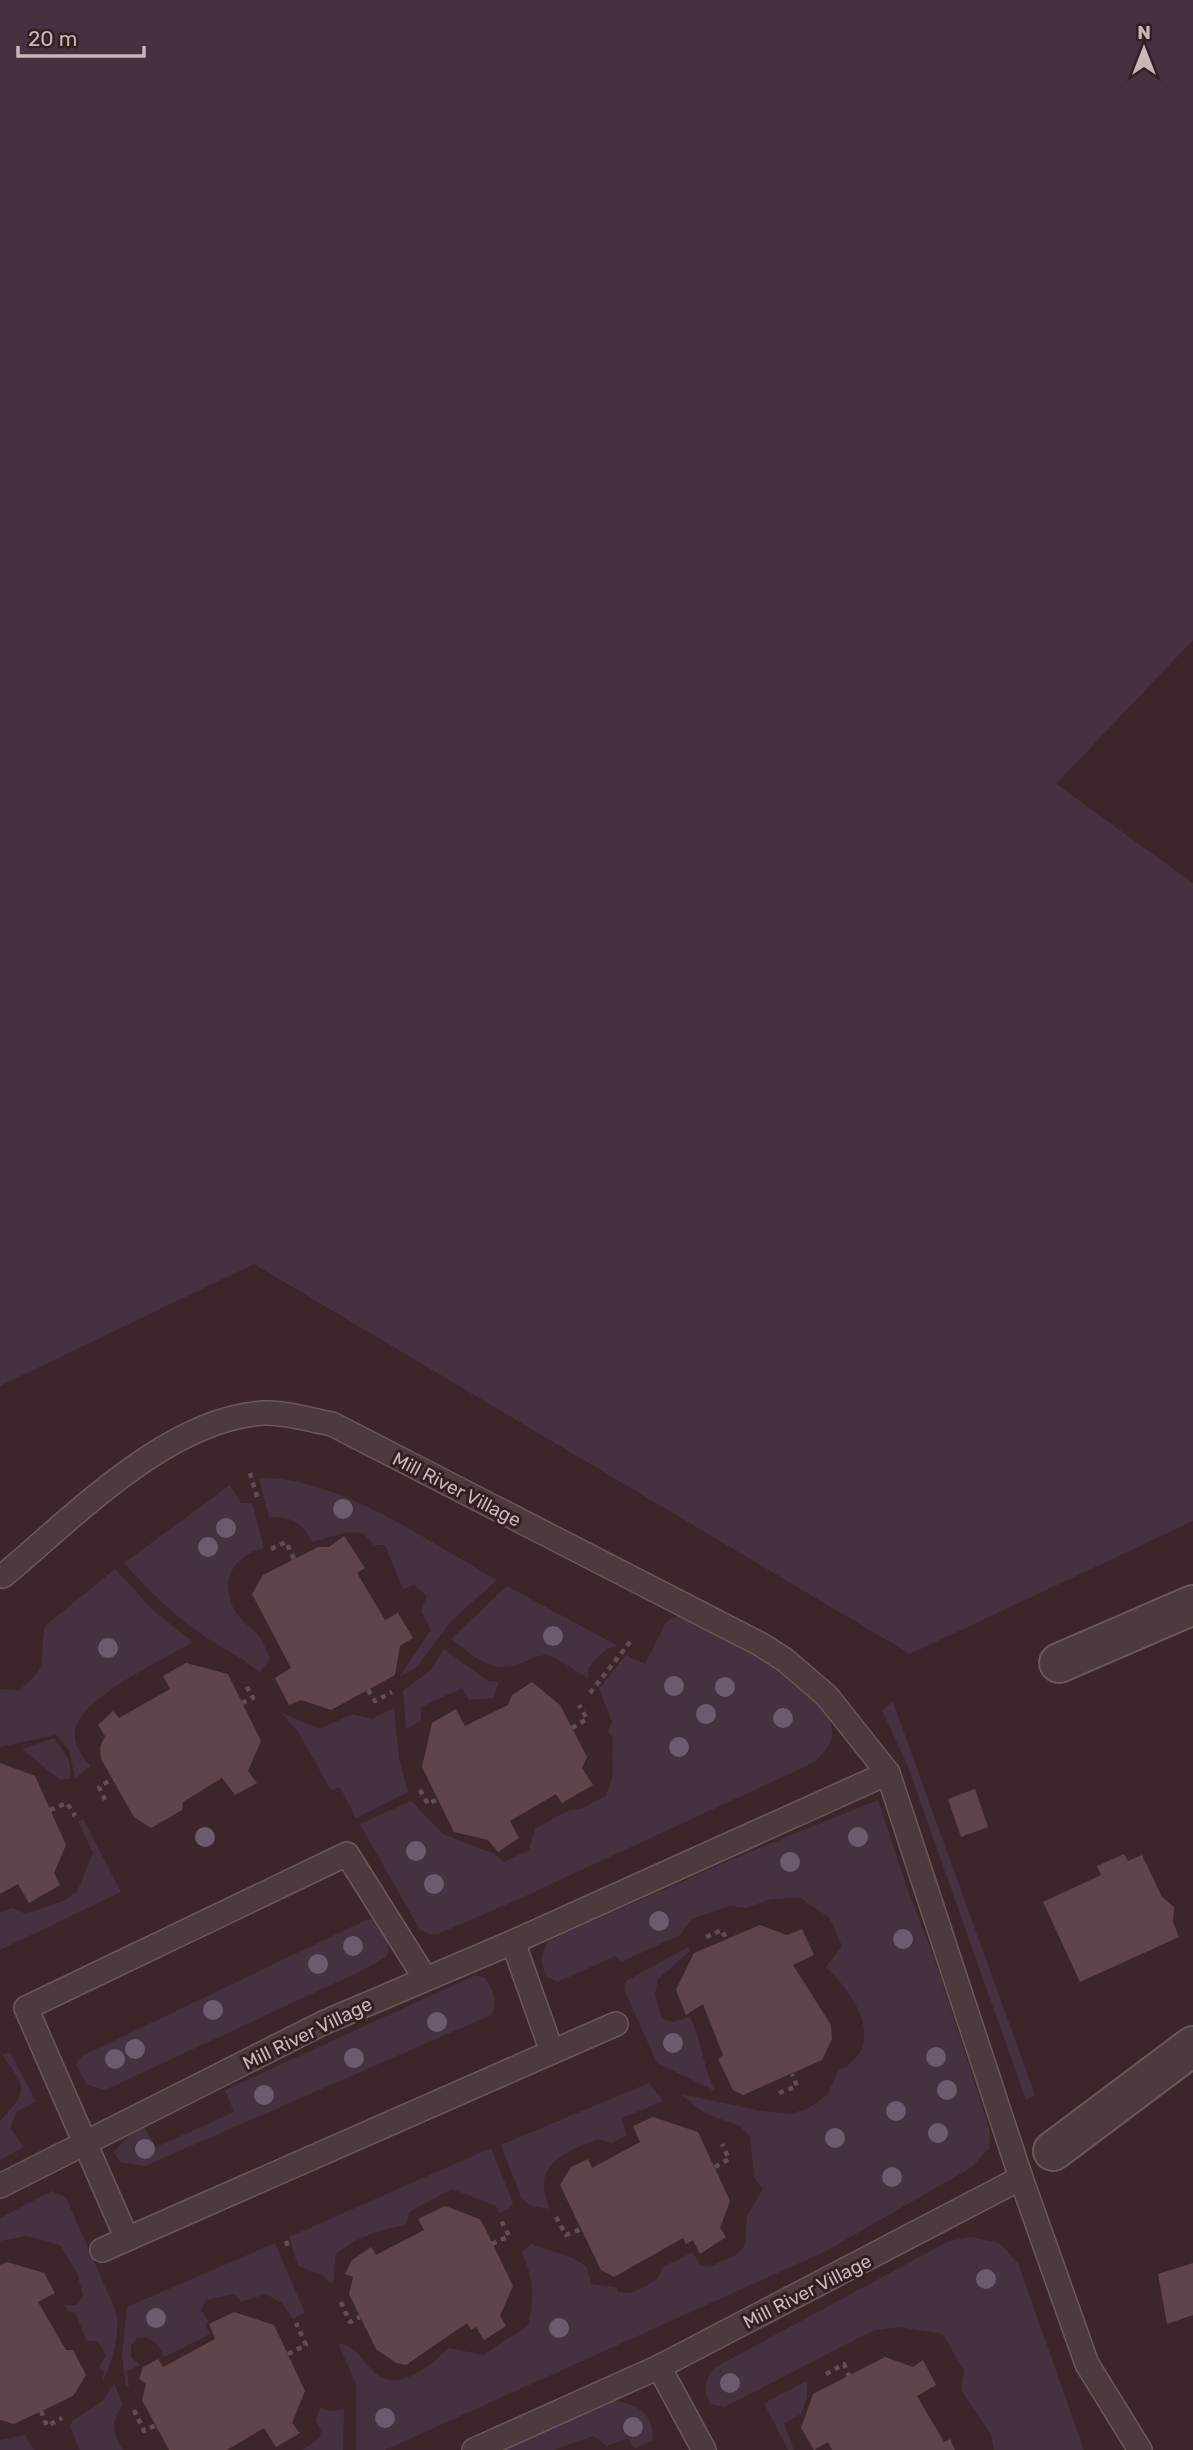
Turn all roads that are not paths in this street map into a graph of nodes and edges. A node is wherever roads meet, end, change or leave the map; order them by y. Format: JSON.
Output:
{"nodes":[{"id":1,"x":3,"y":1576,"type":"dead end"},
{"id":2,"x":1193,"y":1605,"type":"edge"},
{"id":3,"x":1059,"y":1662,"type":"dead end"},
{"id":4,"x":888,"y":1773,"type":"junction"},
{"id":5,"x":513,"y":1942,"type":"junction"},
{"id":6,"x":425,"y":1978,"type":"junction"},
{"id":7,"x":616,"y":2024,"type":"dead end"},
{"id":8,"x":1193,"y":2046,"type":"edge"},
{"id":9,"x":552,"y":2052,"type":"junction"},
{"id":10,"x":84,"y":2144,"type":"junction"},
{"id":11,"x":1053,"y":2151,"type":"dead end"},
{"id":12,"x":1021,"y":2178,"type":"junction"},
{"id":13,"x":0,"y":2186,"type":"edge"},
{"id":14,"x":128,"y":2239,"type":"junction"},
{"id":15,"x":102,"y":2250,"type":"dead end"},
{"id":16,"x":659,"y":2367,"type":"junction"},
{"id":17,"x":474,"y":2450,"type":"edge"},
{"id":18,"x":704,"y":2450,"type":"edge"},
{"id":19,"x":1140,"y":2450,"type":"edge"}],
"edges":[{"from":1,"to":4,"type":"lane","name":"Mill River Village"},
{"from":2,"to":3,"type":"street"},
{"from":4,"to":5,"type":"lane","name":"Mill River Village"},
{"from":4,"to":12,"type":"lane","name":"Mill River Village"},
{"from":5,"to":6,"type":"lane","name":"Mill River Village"},
{"from":5,"to":9,"type":"lane"},
{"from":6,"to":10,"type":"lane","name":"Mill River Village"},
{"from":6,"to":10,"type":"lane"},
{"from":7,"to":9,"type":"lane"},
{"from":8,"to":11,"type":"street"},
{"from":9,"to":14,"type":"lane"},
{"from":10,"to":13,"type":"lane","name":"Mill River Village"},
{"from":10,"to":14,"type":"lane"},
{"from":12,"to":16,"type":"lane","name":"Mill River Village"},
{"from":12,"to":19,"type":"lane","name":"Mill River Village"},
{"from":14,"to":15,"type":"lane"},
{"from":16,"to":17,"type":"lane","name":"Mill River Village"},
{"from":16,"to":18,"type":"lane"}]}
